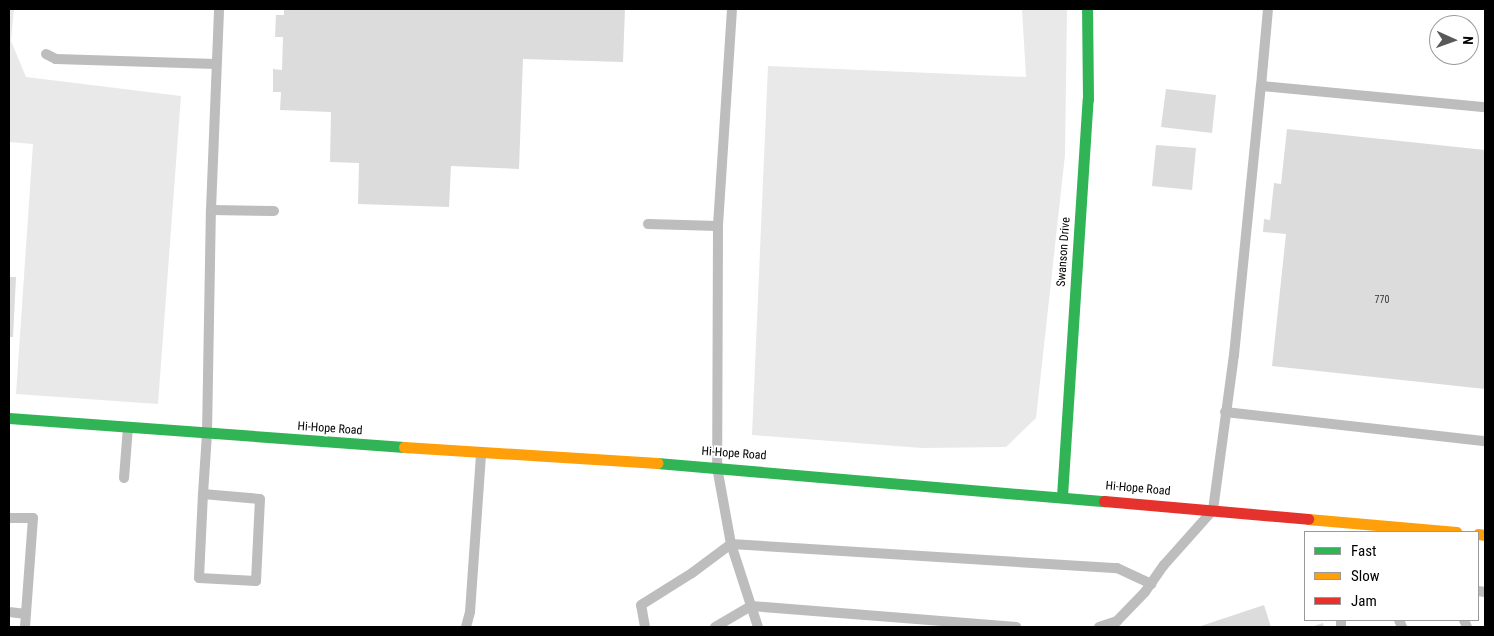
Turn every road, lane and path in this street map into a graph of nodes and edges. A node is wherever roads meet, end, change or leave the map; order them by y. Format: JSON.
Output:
{"nodes":[{"id":1,"x":218,"y":9,"type":"edge"},
{"id":2,"x":732,"y":9,"type":"edge"},
{"id":3,"x":1087,"y":9,"type":"edge"},
{"id":4,"x":1268,"y":9,"type":"edge"},
{"id":5,"x":46,"y":54,"type":"dead end"},
{"id":6,"x":216,"y":64,"type":"junction"},
{"id":7,"x":1261,"y":86,"type":"junction"},
{"id":8,"x":1485,"y":107,"type":"edge"},
{"id":9,"x":211,"y":210,"type":"junction"},
{"id":10,"x":274,"y":211,"type":"dead end"},
{"id":11,"x":648,"y":224,"type":"dead end"},
{"id":12,"x":718,"y":226,"type":"junction"},
{"id":13,"x":1225,"y":412,"type":"junction"},
{"id":14,"x":9,"y":418,"type":"edge"},
{"id":15,"x":128,"y":426,"type":"junction"},
{"id":16,"x":207,"y":434,"type":"junction"},
{"id":17,"x":1485,"y":441,"type":"edge"},
{"id":18,"x":481,"y":453,"type":"junction"},
{"id":19,"x":717,"y":466,"type":"junction"},
{"id":20,"x":124,"y":478,"type":"dead end"},
{"id":21,"x":203,"y":494,"type":"junction"},
{"id":22,"x":1062,"y":496,"type":"junction"},
{"id":23,"x":1213,"y":510,"type":"junction"},
{"id":24,"x":9,"y":518,"type":"edge"},
{"id":25,"x":1445,"y":531,"type":"edge"},
{"id":26,"x":731,"y":544,"type":"junction"},
{"id":27,"x":1151,"y":584,"type":"junction"},
{"id":28,"x":752,"y":606,"type":"junction"},
{"id":29,"x":9,"y":612,"type":"edge"},
{"id":30,"x":26,"y":614,"type":"junction"},
{"id":31,"x":25,"y":627,"type":"edge"},
{"id":32,"x":466,"y":627,"type":"edge"},
{"id":33,"x":645,"y":627,"type":"edge"},
{"id":34,"x":715,"y":627,"type":"edge"},
{"id":35,"x":758,"y":627,"type":"edge"},
{"id":36,"x":1016,"y":627,"type":"edge"},
{"id":37,"x":1100,"y":627,"type":"edge"}],
"edges":[{"from":1,"to":6,"type":"lane"},
{"from":2,"to":12,"type":"lane"},
{"from":3,"to":22,"type":"street","name":"Swanson Drive"},
{"from":4,"to":7,"type":"lane"},
{"from":5,"to":6,"type":"lane"},
{"from":6,"to":9,"type":"lane"},
{"from":7,"to":8,"type":"lane"},
{"from":7,"to":13,"type":"lane"},
{"from":9,"to":10,"type":"lane"},
{"from":9,"to":16,"type":"lane"},
{"from":11,"to":12,"type":"lane"},
{"from":12,"to":19,"type":"lane"},
{"from":13,"to":17,"type":"lane"},
{"from":13,"to":23,"type":"lane"},
{"from":14,"to":15,"type":"street","name":"Hi-Hope Road"},
{"from":15,"to":16,"type":"street","name":"Hi-Hope Road"},
{"from":15,"to":20,"type":"lane"},
{"from":16,"to":18,"type":"street","name":"Hi-Hope Road"},
{"from":16,"to":21,"type":"lane"},
{"from":18,"to":19,"type":"street","name":"Hi-Hope Road"},
{"from":18,"to":32,"type":"lane"},
{"from":19,"to":22,"type":"street","name":"Hi-Hope Road"},
{"from":19,"to":26,"type":"lane"},
{"from":21,"to":21,"type":"lane"},
{"from":22,"to":23,"type":"street","name":"Hi-Hope Road"},
{"from":23,"to":25,"type":"street","name":"Hi-Hope Road"},
{"from":23,"to":27,"type":"lane"},
{"from":24,"to":30,"type":"lane"},
{"from":26,"to":27,"type":"lane"},
{"from":26,"to":28,"type":"lane"},
{"from":26,"to":33,"type":"lane"},
{"from":27,"to":37,"type":"lane"},
{"from":28,"to":34,"type":"lane"},
{"from":28,"to":35,"type":"lane"},
{"from":28,"to":36,"type":"lane"},
{"from":29,"to":30,"type":"lane"},
{"from":30,"to":31,"type":"lane"}]}
